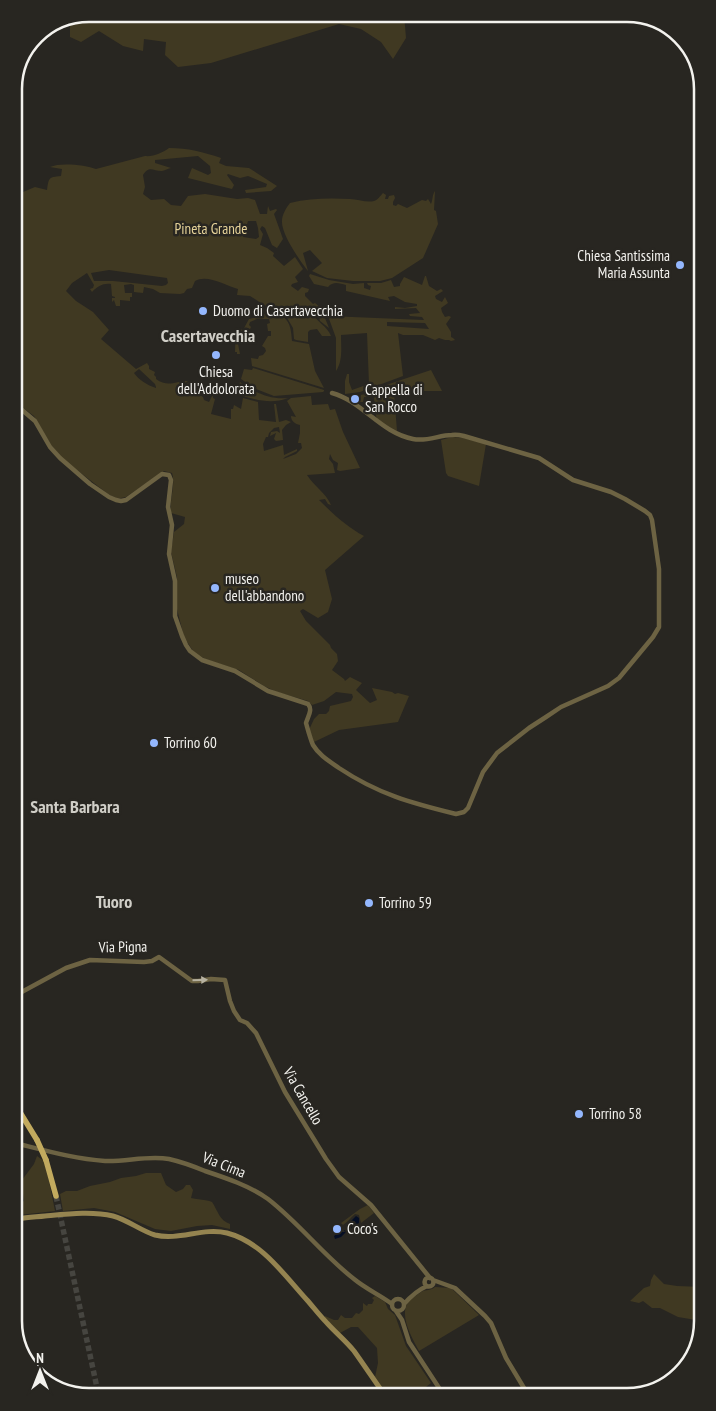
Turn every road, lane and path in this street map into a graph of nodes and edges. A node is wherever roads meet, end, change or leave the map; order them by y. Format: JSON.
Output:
{"nodes":[{"id":1,"x":332,"y":393,"type":"dead end"},
{"id":2,"x":23,"y":410,"type":"edge"},
{"id":3,"x":159,"y":957,"type":"joint"},
{"id":4,"x":23,"y":992,"type":"edge"},
{"id":5,"x":23,"y":1117,"type":"edge"},
{"id":6,"x":23,"y":1145,"type":"edge"},
{"id":7,"x":56,"y":1196,"type":"tunnel mouth"},
{"id":8,"x":23,"y":1220,"type":"edge"},
{"id":9,"x":429,"y":1282,"type":"junction"},
{"id":10,"x":399,"y":1303,"type":"junction"},
{"id":11,"x":402,"y":1320,"type":"junction"},
{"id":12,"x":380,"y":1388,"type":"edge"},
{"id":13,"x":439,"y":1388,"type":"edge"},
{"id":14,"x":524,"y":1388,"type":"edge"}],
"edges":[{"from":1,"to":2,"type":"street"},
{"from":3,"to":4,"type":"street","name":"Via Pigna"},
{"from":3,"to":9,"type":"street","name":"Via Cancello","one_way":true},
{"from":5,"to":7,"type":"highway","bridge":true},
{"from":6,"to":10,"type":"street","name":"Via Cima"},
{"from":8,"to":12,"type":"main road"},
{"from":9,"to":10,"type":"street"},
{"from":9,"to":14,"type":"street"},
{"from":10,"to":11,"type":"street","name":"Via Cima"},
{"from":10,"to":11,"type":"street","name":"Via Cima"},
{"from":11,"to":13,"type":"street","name":"Via Cima"}]}
